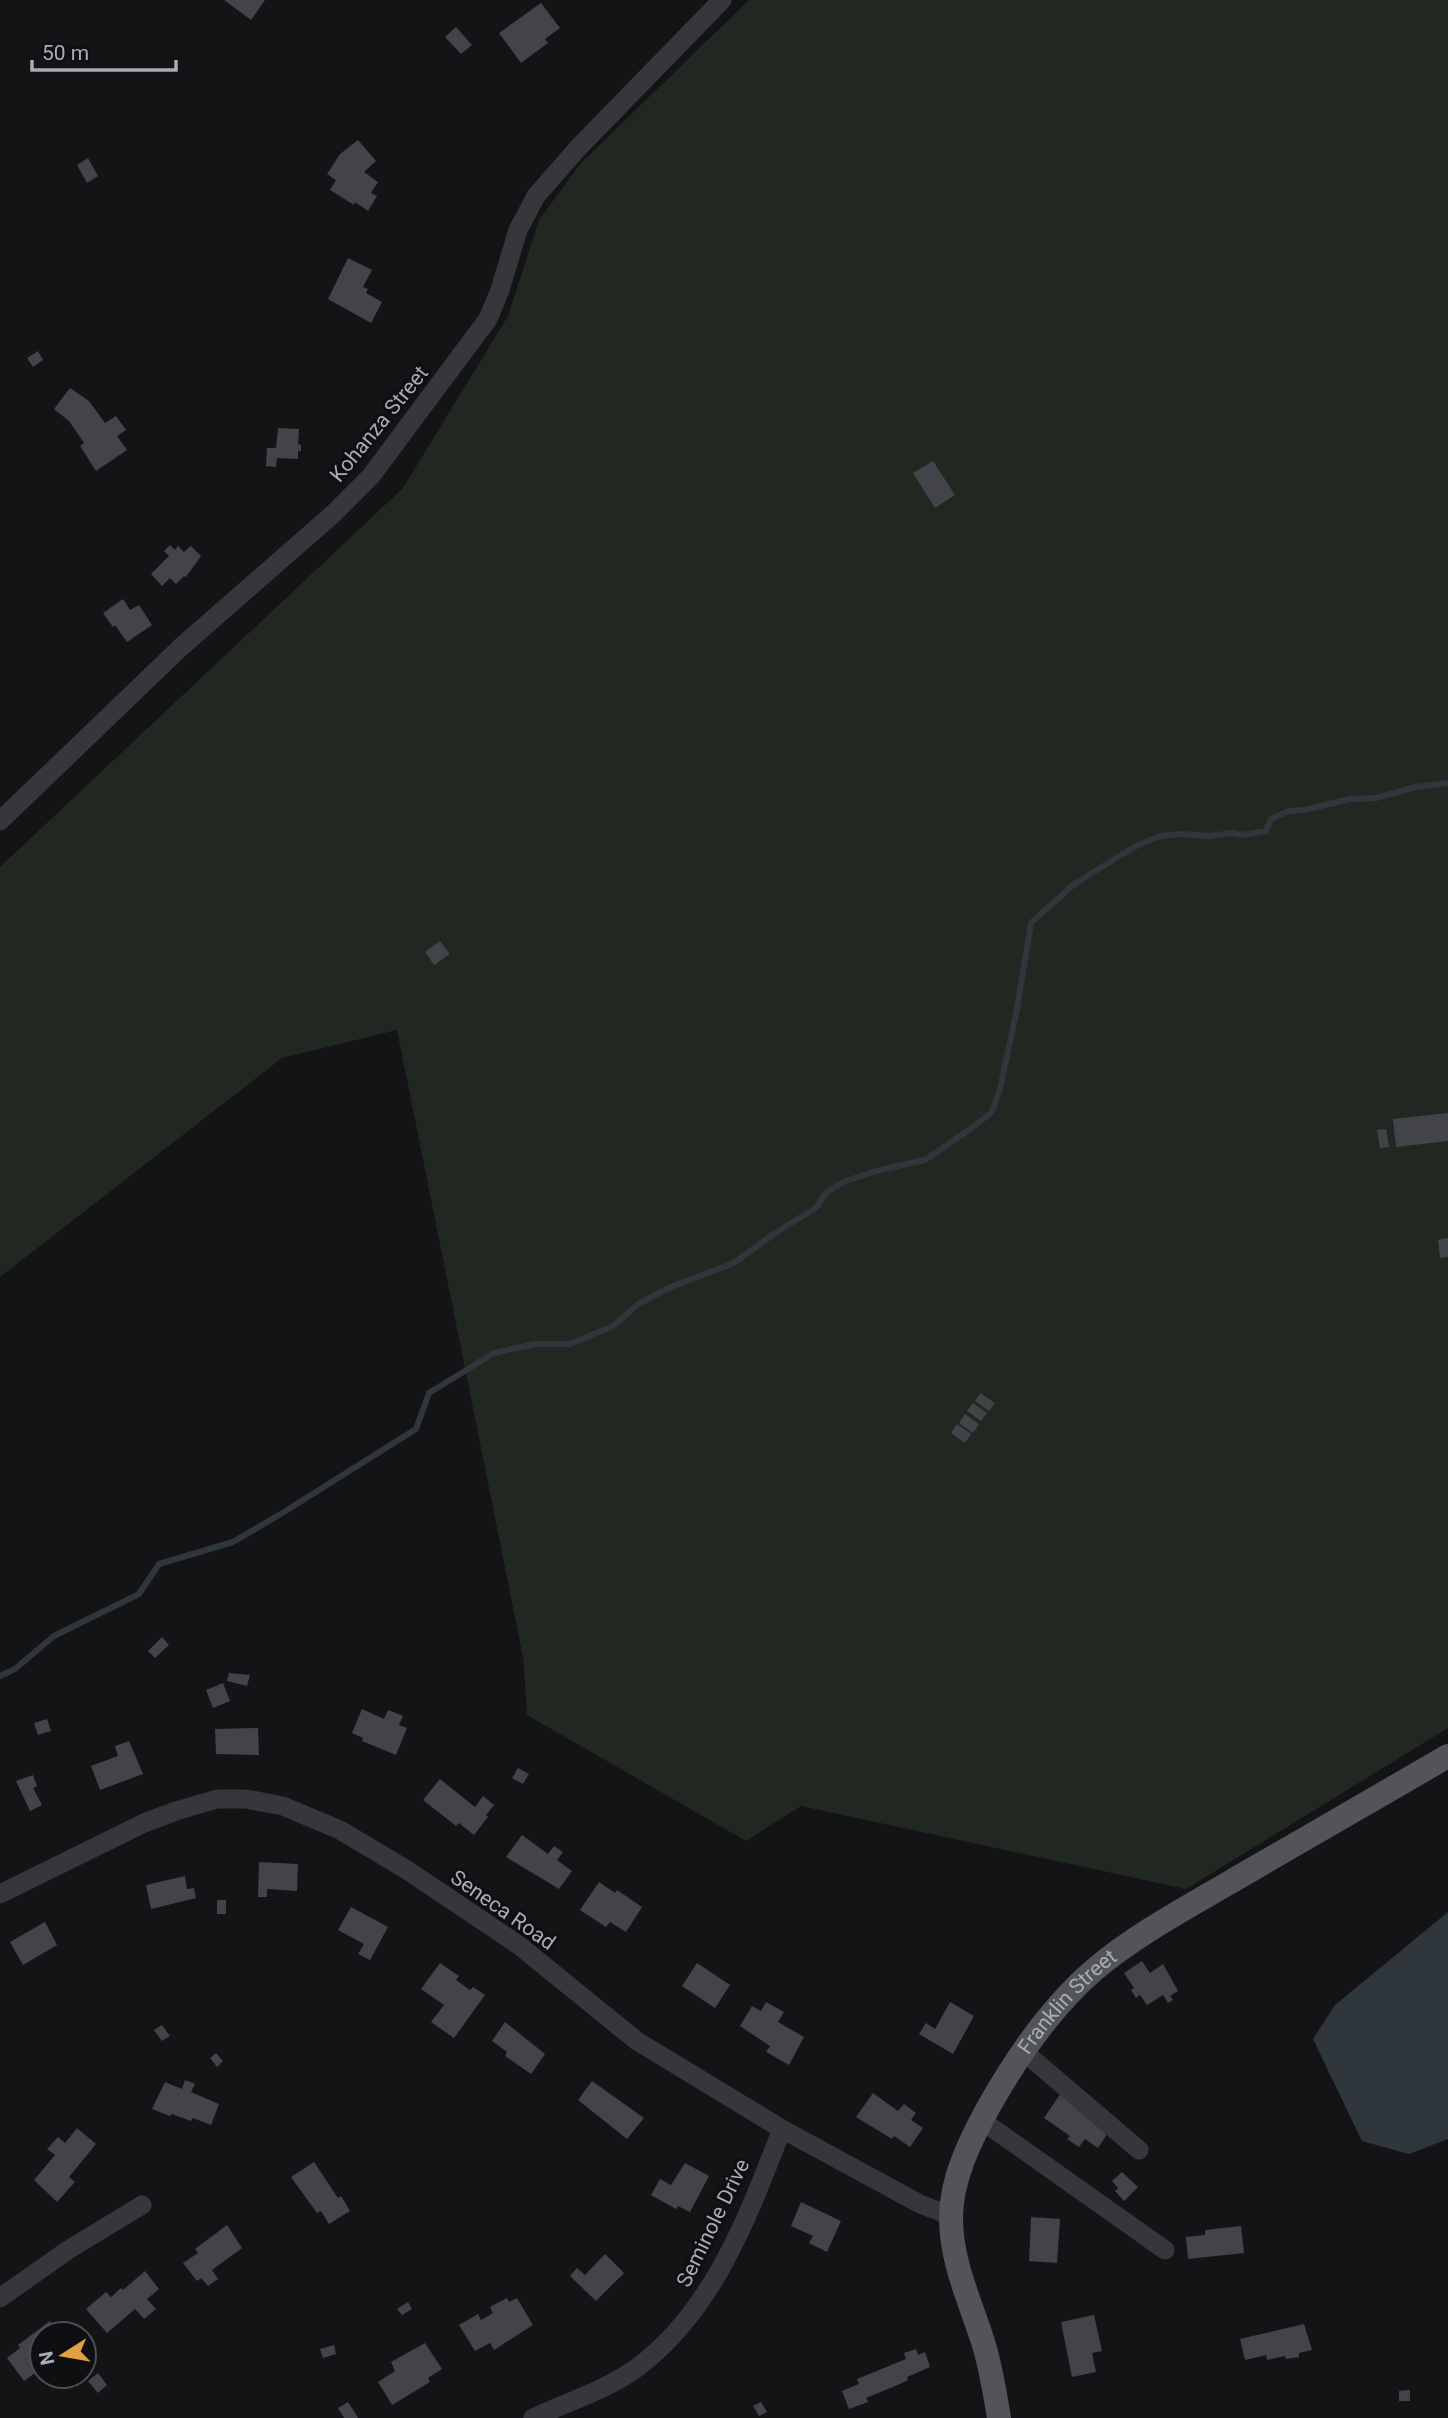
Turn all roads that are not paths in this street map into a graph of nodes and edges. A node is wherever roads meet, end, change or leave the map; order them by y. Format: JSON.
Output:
{"nodes":[{"id":1,"x":722,"y":0,"type":"edge"},
{"id":2,"x":0,"y":821,"type":"edge"},
{"id":3,"x":1448,"y":1756,"type":"edge"},
{"id":4,"x":0,"y":1894,"type":"edge"},
{"id":5,"x":1023,"y":2051,"type":"junction"},
{"id":6,"x":981,"y":2120,"type":"junction"},
{"id":7,"x":782,"y":2129,"type":"junction"},
{"id":8,"x":1139,"y":2150,"type":"dead end"},
{"id":9,"x":142,"y":2205,"type":"dead end"},
{"id":10,"x":951,"y":2216,"type":"junction"},
{"id":11,"x":1165,"y":2250,"type":"dead end"},
{"id":12,"x":0,"y":2298,"type":"edge"},
{"id":13,"x":533,"y":2418,"type":"edge"},
{"id":14,"x":999,"y":2418,"type":"edge"}],
"edges":[{"from":1,"to":2,"type":"street","name":"Kohanza Street"},
{"from":3,"to":5,"type":"main road","name":"Franklin Street"},
{"from":4,"to":7,"type":"street","name":"Seneca Road"},
{"from":5,"to":6,"type":"main road","name":"Franklin Street"},
{"from":5,"to":8,"type":"street"},
{"from":6,"to":10,"type":"main road","name":"Franklin Street"},
{"from":6,"to":11,"type":"street"},
{"from":7,"to":10,"type":"street","name":"Seneca Road"},
{"from":7,"to":13,"type":"street","name":"Seminole Drive"},
{"from":9,"to":12,"type":"street"},
{"from":10,"to":14,"type":"main road","name":"Franklin Street"}]}
